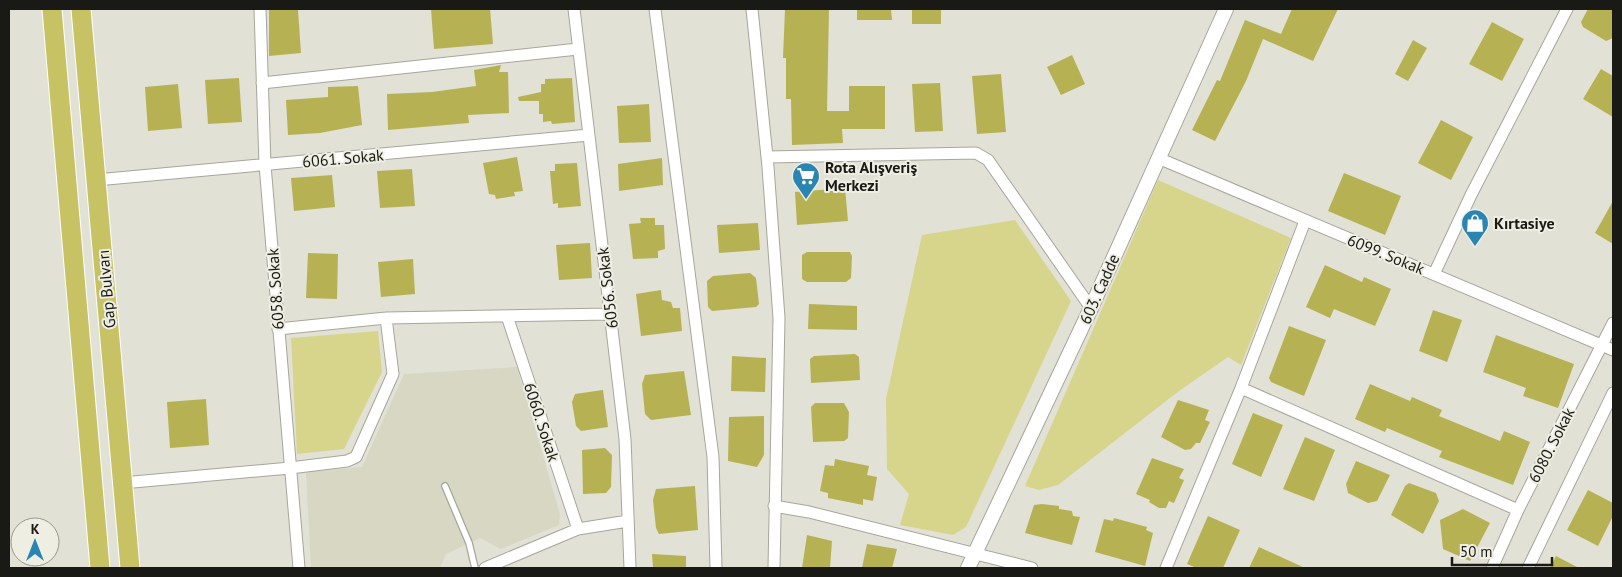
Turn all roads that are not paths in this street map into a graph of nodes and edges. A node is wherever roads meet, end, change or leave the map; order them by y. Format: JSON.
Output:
{"nodes":[{"id":1,"x":52,"y":9,"type":"edge"},
{"id":2,"x":81,"y":9,"type":"edge"},
{"id":3,"x":260,"y":9,"type":"edge"},
{"id":4,"x":574,"y":9,"type":"edge"},
{"id":5,"x":655,"y":9,"type":"edge"},
{"id":6,"x":752,"y":9,"type":"edge"},
{"id":7,"x":1226,"y":9,"type":"edge"},
{"id":8,"x":1567,"y":9,"type":"edge"},
{"id":9,"x":578,"y":49,"type":"junction"},
{"id":10,"x":262,"y":83,"type":"junction"},
{"id":11,"x":589,"y":136,"type":"junction"},
{"id":12,"x":767,"y":157,"type":"junction"},
{"id":13,"x":1158,"y":158,"type":"junction"},
{"id":14,"x":265,"y":165,"type":"junction"},
{"id":15,"x":96,"y":180,"type":"junction"},
{"id":16,"x":1305,"y":221,"type":"junction"},
{"id":17,"x":1434,"y":274,"type":"junction"},
{"id":18,"x":1091,"y":308,"type":"junction"},
{"id":19,"x":610,"y":314,"type":"junction"},
{"id":20,"x":507,"y":316,"type":"junction"},
{"id":21,"x":386,"y":318,"type":"junction"},
{"id":22,"x":1613,"y":323,"type":"edge"},
{"id":23,"x":278,"y":329,"type":"junction"},
{"id":24,"x":1602,"y":344,"type":"junction"},
{"id":25,"x":1613,"y":350,"type":"edge"},
{"id":26,"x":1241,"y":388,"type":"junction"},
{"id":27,"x":1613,"y":393,"type":"edge"},
{"id":28,"x":290,"y":468,"type":"junction"},
{"id":29,"x":122,"y":483,"type":"junction"},
{"id":30,"x":445,"y":486,"type":"dead end"},
{"id":31,"x":774,"y":506,"type":"junction"},
{"id":32,"x":1518,"y":510,"type":"junction"},
{"id":33,"x":628,"y":520,"type":"junction"},
{"id":34,"x":578,"y":529,"type":"junction"},
{"id":35,"x":974,"y":552,"type":"junction"},
{"id":36,"x":100,"y":568,"type":"edge"},
{"id":37,"x":130,"y":568,"type":"edge"},
{"id":38,"x":299,"y":568,"type":"edge"},
{"id":39,"x":475,"y":568,"type":"edge"},
{"id":40,"x":485,"y":568,"type":"edge"},
{"id":41,"x":630,"y":568,"type":"edge"},
{"id":42,"x":716,"y":568,"type":"edge"},
{"id":43,"x":774,"y":568,"type":"edge"},
{"id":44,"x":968,"y":568,"type":"edge"},
{"id":45,"x":1032,"y":568,"type":"edge"},
{"id":46,"x":1166,"y":568,"type":"edge"},
{"id":47,"x":1492,"y":568,"type":"edge"},
{"id":48,"x":1528,"y":568,"type":"edge"}],
"edges":[{"from":1,"to":36,"type":"highway","name":"Gap Bulvarı"},
{"from":2,"to":15,"type":"highway","name":"Gap Bulvarı"},
{"from":3,"to":10,"type":"street","name":"6058. Sokak"},
{"from":4,"to":9,"type":"street","name":"6056. Sokak"},
{"from":5,"to":42,"type":"street"},
{"from":6,"to":12,"type":"street"},
{"from":7,"to":13,"type":"street","name":"603. Cadde"},
{"from":8,"to":17,"type":"street"},
{"from":9,"to":10,"type":"street"},
{"from":9,"to":11,"type":"street","name":"6056. Sokak"},
{"from":10,"to":14,"type":"street","name":"6058. Sokak"},
{"from":11,"to":14,"type":"street","name":"6061. Sokak"},
{"from":11,"to":19,"type":"street","name":"6056. Sokak"},
{"from":12,"to":18,"type":"street"},
{"from":12,"to":31,"type":"street"},
{"from":13,"to":16,"type":"street","name":"6099. Sokak"},
{"from":13,"to":18,"type":"street","name":"603. Cadde"},
{"from":14,"to":15,"type":"street","name":"6061. Sokak"},
{"from":14,"to":23,"type":"street","name":"6058. Sokak"},
{"from":15,"to":29,"type":"highway","name":"Gap Bulvarı"},
{"from":16,"to":17,"type":"street","name":"6099. Sokak"},
{"from":16,"to":26,"type":"street"},
{"from":17,"to":24,"type":"street","name":"6099. Sokak"},
{"from":18,"to":35,"type":"street","name":"603. Cadde"},
{"from":19,"to":20,"type":"street"},
{"from":19,"to":33,"type":"street","name":"6056. Sokak"},
{"from":20,"to":21,"type":"street"},
{"from":20,"to":34,"type":"street","name":"6060. Sokak"},
{"from":21,"to":23,"type":"street"},
{"from":21,"to":28,"type":"street"},
{"from":22,"to":24,"type":"street","name":"6080. Sokak"},
{"from":23,"to":28,"type":"street","name":"6058. Sokak"},
{"from":24,"to":25,"type":"street","name":"6099. Sokak"},
{"from":24,"to":32,"type":"street","name":"6080. Sokak"},
{"from":26,"to":32,"type":"street"},
{"from":26,"to":46,"type":"street"},
{"from":27,"to":48,"type":"street"},
{"from":28,"to":29,"type":"street"},
{"from":28,"to":38,"type":"street","name":"6058. Sokak"},
{"from":29,"to":37,"type":"highway","name":"Gap Bulvarı"},
{"from":30,"to":39,"type":"lane"},
{"from":31,"to":35,"type":"street"},
{"from":31,"to":43,"type":"street"},
{"from":32,"to":47,"type":"street","name":"6080. Sokak"},
{"from":33,"to":34,"type":"street"},
{"from":33,"to":41,"type":"street","name":"6056. Sokak"},
{"from":34,"to":40,"type":"street"},
{"from":35,"to":44,"type":"street","name":"603. Cadde"},
{"from":35,"to":45,"type":"street"}]}
